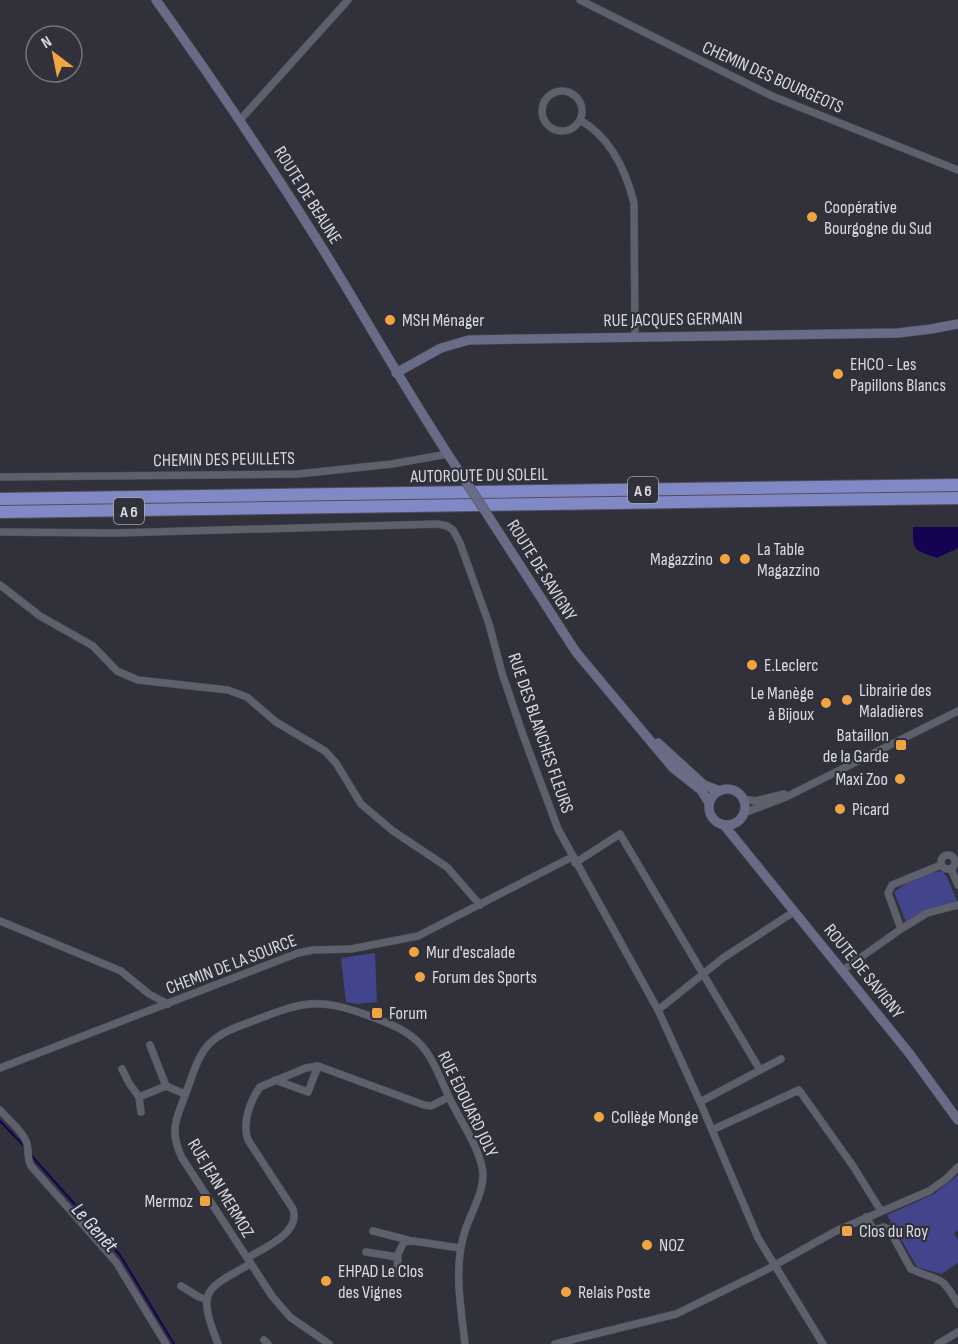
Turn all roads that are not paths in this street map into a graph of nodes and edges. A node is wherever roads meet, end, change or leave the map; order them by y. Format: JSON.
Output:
{"nodes":[{"id":1,"x":156,"y":0,"type":"edge"},
{"id":2,"x":348,"y":0,"type":"edge"},
{"id":3,"x":580,"y":0,"type":"edge"},
{"id":4,"x":240,"y":120,"type":"junction"},
{"id":5,"x":580,"y":120,"type":"junction"},
{"id":6,"x":958,"y":170,"type":"edge"},
{"id":7,"x":958,"y":324,"type":"edge"},
{"id":8,"x":635,"y":336,"type":"junction"},
{"id":9,"x":396,"y":372,"type":"junction"},
{"id":10,"x":423,"y":414,"type":"joint"},
{"id":11,"x":448,"y":454,"type":"junction"},
{"id":12,"x":0,"y":477,"type":"edge"},
{"id":13,"x":957,"y":484,"type":"edge"},
{"id":14,"x":958,"y":498,"type":"edge"},
{"id":15,"x":0,"y":499,"type":"edge"},
{"id":16,"x":0,"y":512,"type":"edge"},
{"id":17,"x":0,"y":532,"type":"edge"},
{"id":18,"x":0,"y":585,"type":"edge"},
{"id":19,"x":958,"y":711,"type":"edge"},
{"id":20,"x":683,"y":775,"type":"junction"},
{"id":21,"x":720,"y":791,"type":"junction"},
{"id":22,"x":792,"y":792,"type":"junction"},
{"id":23,"x":742,"y":799,"type":"junction"},
{"id":24,"x":710,"y":803,"type":"junction"},
{"id":25,"x":742,"y":817,"type":"junction"},
{"id":26,"x":724,"y":825,"type":"junction"},
{"id":27,"x":742,"y":845,"type":"junction"},
{"id":28,"x":956,"y":857,"type":"edge"},
{"id":29,"x":574,"y":860,"type":"junction"},
{"id":30,"x":941,"y":865,"type":"junction"},
{"id":31,"x":951,"y":869,"type":"junction"},
{"id":32,"x":958,"y":885,"type":"edge"},
{"id":33,"x":480,"y":905,"type":"junction"},
{"id":34,"x":958,"y":905,"type":"edge"},
{"id":35,"x":795,"y":911,"type":"junction"},
{"id":36,"x":0,"y":921,"type":"edge"},
{"id":37,"x":901,"y":929,"type":"junction"},
{"id":38,"x":843,"y":970,"type":"junction"},
{"id":39,"x":703,"y":974,"type":"junction"},
{"id":40,"x":332,"y":1000,"type":"joint"},
{"id":41,"x":168,"y":1004,"type":"junction"},
{"id":42,"x":658,"y":1010,"type":"junction"},
{"id":43,"x":150,"y":1045,"type":"dead end"},
{"id":44,"x":781,"y":1059,"type":"dead end"},
{"id":45,"x":318,"y":1066,"type":"junction"},
{"id":46,"x":0,"y":1068,"type":"edge"},
{"id":47,"x":122,"y":1069,"type":"dead end"},
{"id":48,"x":760,"y":1070,"type":"junction"},
{"id":49,"x":275,"y":1080,"type":"junction"},
{"id":50,"x":166,"y":1086,"type":"junction"},
{"id":51,"x":185,"y":1094,"type":"junction"},
{"id":52,"x":139,"y":1097,"type":"junction"},
{"id":53,"x":449,"y":1097,"type":"junction"},
{"id":54,"x":700,"y":1102,"type":"junction"},
{"id":55,"x":0,"y":1110,"type":"edge"},
{"id":56,"x":141,"y":1112,"type":"dead end"},
{"id":57,"x":958,"y":1120,"type":"edge"},
{"id":58,"x":712,"y":1130,"type":"junction"},
{"id":59,"x":958,"y":1167,"type":"edge"},
{"id":60,"x":881,"y":1211,"type":"junction"},
{"id":61,"x":866,"y":1217,"type":"junction"},
{"id":62,"x":373,"y":1231,"type":"dead end"},
{"id":63,"x":410,"y":1240,"type":"junction"},
{"id":64,"x":460,"y":1248,"type":"junction"},
{"id":65,"x":366,"y":1252,"type":"dead end"},
{"id":66,"x":397,"y":1257,"type":"junction"},
{"id":67,"x":249,"y":1261,"type":"junction"},
{"id":68,"x":774,"y":1265,"type":"junction"},
{"id":69,"x":397,"y":1273,"type":"dead end"},
{"id":70,"x":181,"y":1286,"type":"dead end"},
{"id":71,"x":207,"y":1299,"type":"junction"},
{"id":72,"x":958,"y":1304,"type":"edge"},
{"id":73,"x":958,"y":1332,"type":"edge"},
{"id":74,"x":166,"y":1344,"type":"edge"},
{"id":75,"x":218,"y":1344,"type":"edge"},
{"id":76,"x":329,"y":1344,"type":"edge"},
{"id":77,"x":465,"y":1344,"type":"edge"},
{"id":78,"x":555,"y":1344,"type":"edge"},
{"id":79,"x":823,"y":1344,"type":"edge"},
{"id":80,"x":938,"y":1344,"type":"edge"}],
"edges":[{"from":1,"to":4,"type":"main road","name":"ROUTE DE BEAUNE"},
{"from":2,"to":4,"type":"street"},
{"from":3,"to":6,"type":"street","name":"CHEMIN DES BOURGEOTS"},
{"from":4,"to":9,"type":"main road","name":"ROUTE DE BEAUNE"},
{"from":5,"to":5,"type":"street"},
{"from":5,"to":8,"type":"street"},
{"from":7,"to":8,"type":"main road","name":"RUE JACQUES GERMAIN"},
{"from":8,"to":9,"type":"main road","name":"RUE JACQUES GERMAIN"},
{"from":9,"to":10,"type":"main road","name":"ROUTE DE BEAUNE"},
{"from":10,"to":11,"type":"main road","name":"ROUTE DE SAVIGNY"},
{"from":11,"to":12,"type":"street","name":"CHEMIN DES PEUILLETS"},
{"from":11,"to":20,"type":"main road","name":"ROUTE DE SAVIGNY","bridge":true},
{"from":13,"to":15,"type":"highway","name":"AUTOROUTE DU SOLEIL","number":"A 6"},
{"from":14,"to":16,"type":"highway","name":"AUTOROUTE DU SOLEIL","number":"A 6"},
{"from":17,"to":29,"type":"street","name":"RUE DES BLANCHES FLEURS"},
{"from":18,"to":33,"type":"street"},
{"from":19,"to":22,"type":"street"},
{"from":20,"to":21,"type":"main road","name":"ROUTE DE SAVIGNY"},
{"from":20,"to":24,"type":"main road","name":"ROUTE DE SAVIGNY"},
{"from":21,"to":23,"type":"main road"},
{"from":21,"to":24,"type":"main road"},
{"from":22,"to":23,"type":"street"},
{"from":22,"to":25,"type":"street"},
{"from":23,"to":25,"type":"main road"},
{"from":24,"to":26,"type":"main road"},
{"from":25,"to":26,"type":"main road"},
{"from":25,"to":27,"type":"main road"},
{"from":26,"to":27,"type":"main road","name":"ROUTE DE SAVIGNY"},
{"from":27,"to":35,"type":"main road","name":"ROUTE DE SAVIGNY"},
{"from":28,"to":30,"type":"street"},
{"from":28,"to":31,"type":"street"},
{"from":29,"to":33,"type":"street","name":"CHEMIN DE LA SOURCE"},
{"from":29,"to":39,"type":"street","name":"CHEMIN DE LA SOURCE"},
{"from":29,"to":42,"type":"street","name":"RUE DES BLANCHES FLEURS"},
{"from":30,"to":31,"type":"street"},
{"from":30,"to":37,"type":"street"},
{"from":31,"to":32,"type":"street"},
{"from":33,"to":41,"type":"street","name":"CHEMIN DE LA SOURCE"},
{"from":34,"to":37,"type":"street"},
{"from":35,"to":38,"type":"main road","name":"ROUTE DE SAVIGNY"},
{"from":35,"to":39,"type":"street"},
{"from":36,"to":41,"type":"street"},
{"from":37,"to":38,"type":"street"},
{"from":38,"to":57,"type":"main road","name":"ROUTE DE SAVIGNY"},
{"from":39,"to":42,"type":"street"},
{"from":39,"to":48,"type":"street"},
{"from":40,"to":51,"type":"street","name":"RUE JEAN MERMOZ"},
{"from":40,"to":53,"type":"street","name":"RUE ÉDOUARD JOLY"},
{"from":41,"to":46,"type":"street","name":"CHEMIN DE LA SOURCE"},
{"from":42,"to":54,"type":"street","name":"RUE DES BLANCHES FLEURS"},
{"from":43,"to":50,"type":"street"},
{"from":44,"to":48,"type":"street"},
{"from":45,"to":49,"type":"street"},
{"from":45,"to":49,"type":"street"},
{"from":45,"to":53,"type":"street"},
{"from":47,"to":52,"type":"street"},
{"from":48,"to":54,"type":"street"},
{"from":49,"to":67,"type":"street"},
{"from":50,"to":51,"type":"street"},
{"from":50,"to":52,"type":"street"},
{"from":51,"to":67,"type":"street","name":"RUE JEAN MERMOZ"},
{"from":52,"to":56,"type":"street"},
{"from":53,"to":64,"type":"street","name":"RUE ÉDOUARD JOLY"},
{"from":54,"to":58,"type":"street","name":"RUE DES BLANCHES FLEURS"},
{"from":55,"to":74,"type":"street"},
{"from":58,"to":60,"type":"street"},
{"from":58,"to":68,"type":"street","name":"RUE DES BLANCHES FLEURS"},
{"from":59,"to":60,"type":"street"},
{"from":60,"to":61,"type":"street"},
{"from":61,"to":68,"type":"street"},
{"from":61,"to":72,"type":"street"},
{"from":62,"to":63,"type":"street"},
{"from":63,"to":64,"type":"street"},
{"from":63,"to":66,"type":"street"},
{"from":64,"to":77,"type":"street","name":"RUE ÉDOUARD JOLY"},
{"from":65,"to":66,"type":"street"},
{"from":66,"to":69,"type":"street"},
{"from":67,"to":71,"type":"street"},
{"from":67,"to":76,"type":"street","name":"RUE JEAN MERMOZ"},
{"from":68,"to":78,"type":"street"},
{"from":68,"to":79,"type":"street","name":"RUE DES BLANCHES FLEURS"},
{"from":70,"to":71,"type":"street"},
{"from":71,"to":75,"type":"street"},
{"from":73,"to":80,"type":"street"}]}
